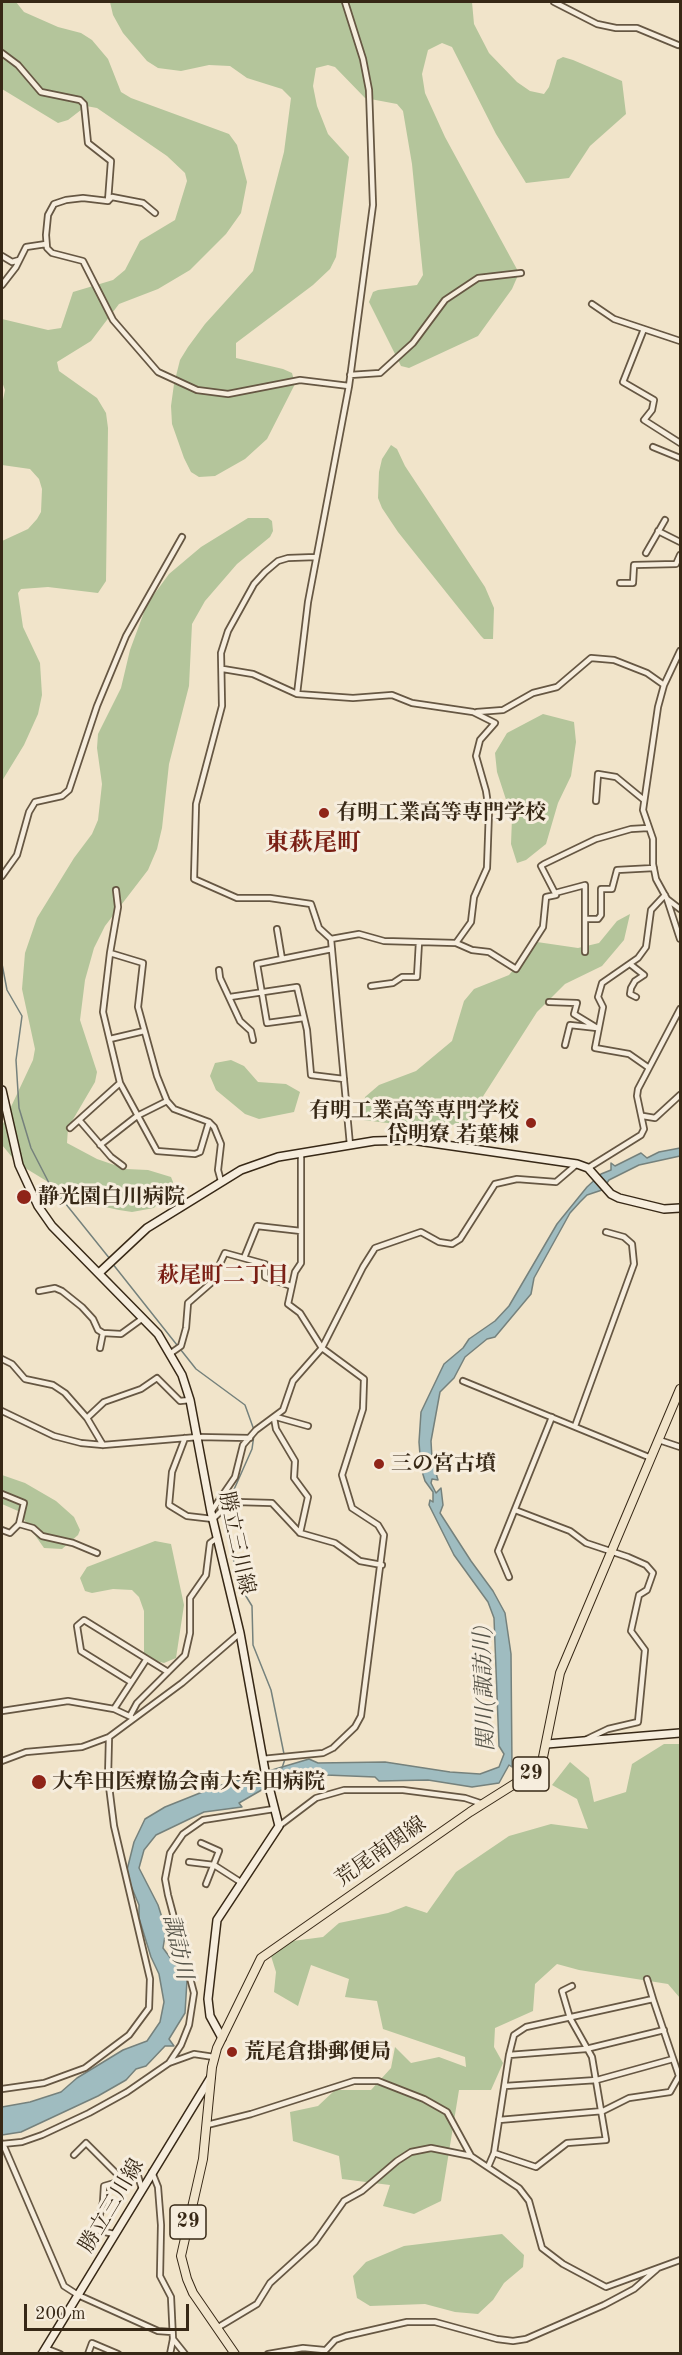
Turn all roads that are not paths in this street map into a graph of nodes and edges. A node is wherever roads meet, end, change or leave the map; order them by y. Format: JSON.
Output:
{"nodes":[{"id":1,"x":345,"y":2,"type":"edge"},
{"id":2,"x":554,"y":2,"type":"edge"},
{"id":3,"x":678,"y":45,"type":"dead end"},
{"id":4,"x":2,"y":53,"type":"edge"},
{"id":5,"x":108,"y":201,"type":"junction"},
{"id":6,"x":155,"y":213,"type":"dead end"},
{"id":7,"x":46,"y":244,"type":"junction"},
{"id":8,"x":2,"y":256,"type":"edge"},
{"id":9,"x":19,"y":260,"type":"junction"},
{"id":10,"x":521,"y":273,"type":"dead end"},
{"id":11,"x":2,"y":285,"type":"edge"},
{"id":12,"x":592,"y":304,"type":"dead end"},
{"id":13,"x":644,"y":329,"type":"junction"},
{"id":14,"x":681,"y":341,"type":"edge"},
{"id":15,"x":350,"y":375,"type":"junction"},
{"id":16,"x":349,"y":386,"type":"junction"},
{"id":17,"x":681,"y":443,"type":"edge"},
{"id":18,"x":653,"y":447,"type":"dead end"},
{"id":19,"x":681,"y":458,"type":"edge"},
{"id":20,"x":665,"y":520,"type":"dead end"},
{"id":21,"x":658,"y":531,"type":"junction"},
{"id":22,"x":182,"y":537,"type":"dead end"},
{"id":23,"x":681,"y":542,"type":"edge"},
{"id":24,"x":646,"y":553,"type":"dead end"},
{"id":25,"x":681,"y":555,"type":"edge"},
{"id":26,"x":316,"y":557,"type":"junction"},
{"id":27,"x":620,"y":583,"type":"dead end"},
{"id":28,"x":681,"y":651,"type":"edge"},
{"id":29,"x":223,"y":669,"type":"junction"},
{"id":30,"x":664,"y":685,"type":"junction"},
{"id":31,"x":297,"y":694,"type":"junction"},
{"id":32,"x":473,"y":712,"type":"junction"},
{"id":33,"x":644,"y":800,"type":"junction"},
{"id":34,"x":596,"y":801,"type":"dead end"},
{"id":35,"x":648,"y":828,"type":"junction"},
{"id":36,"x":654,"y":868,"type":"junction"},
{"id":37,"x":2,"y":876,"type":"edge"},
{"id":38,"x":116,"y":890,"type":"dead end"},
{"id":39,"x":555,"y":893,"type":"junction"},
{"id":40,"x":666,"y":897,"type":"junction"},
{"id":41,"x":681,"y":909,"type":"edge"},
{"id":42,"x":585,"y":919,"type":"junction"},
{"id":43,"x":277,"y":929,"type":"dead end"},
{"id":44,"x":331,"y":939,"type":"junction"},
{"id":45,"x":681,"y":939,"type":"edge"},
{"id":46,"x":419,"y":942,"type":"junction"},
{"id":47,"x":456,"y":943,"type":"junction"},
{"id":48,"x":332,"y":950,"type":"junction"},
{"id":49,"x":585,"y":952,"type":"dead end"},
{"id":50,"x":110,"y":953,"type":"junction"},
{"id":51,"x":282,"y":959,"type":"junction"},
{"id":52,"x":630,"y":964,"type":"junction"},
{"id":53,"x":219,"y":970,"type":"dead end"},
{"id":54,"x":371,"y":986,"type":"dead end"},
{"id":55,"x":261,"y":993,"type":"junction"},
{"id":56,"x":230,"y":997,"type":"junction"},
{"id":57,"x":636,"y":997,"type":"dead end"},
{"id":58,"x":549,"y":1002,"type":"dead end"},
{"id":59,"x":681,"y":1010,"type":"edge"},
{"id":60,"x":304,"y":1018,"type":"junction"},
{"id":61,"x":597,"y":1028,"type":"junction"},
{"id":62,"x":144,"y":1031,"type":"junction"},
{"id":63,"x":110,"y":1039,"type":"junction"},
{"id":64,"x":253,"y":1040,"type":"dead end"},
{"id":65,"x":565,"y":1045,"type":"dead end"},
{"id":66,"x":649,"y":1068,"type":"junction"},
{"id":67,"x":344,"y":1079,"type":"junction"},
{"id":68,"x":120,"y":1083,"type":"junction"},
{"id":69,"x":2,"y":1090,"type":"edge"},
{"id":70,"x":681,"y":1095,"type":"edge"},
{"id":71,"x":166,"y":1101,"type":"junction"},
{"id":72,"x":137,"y":1116,"type":"junction"},
{"id":73,"x":643,"y":1116,"type":"junction"},
{"id":74,"x":80,"y":1121,"type":"junction"},
{"id":75,"x":208,"y":1122,"type":"junction"},
{"id":76,"x":70,"y":1128,"type":"dead end"},
{"id":77,"x":100,"y":1145,"type":"junction"},
{"id":78,"x":350,"y":1145,"type":"junction"},
{"id":79,"x":301,"y":1154,"type":"junction"},
{"id":80,"x":577,"y":1164,"type":"junction"},
{"id":81,"x":123,"y":1166,"type":"dead end"},
{"id":82,"x":589,"y":1170,"type":"junction"},
{"id":83,"x":221,"y":1181,"type":"junction"},
{"id":84,"x":681,"y":1208,"type":"edge"},
{"id":85,"x":301,"y":1231,"type":"junction"},
{"id":86,"x":606,"y":1232,"type":"dead end"},
{"id":87,"x":243,"y":1258,"type":"junction"},
{"id":88,"x":99,"y":1273,"type":"junction"},
{"id":89,"x":291,"y":1286,"type":"junction"},
{"id":90,"x":39,"y":1291,"type":"dead end"},
{"id":91,"x":144,"y":1318,"type":"junction"},
{"id":92,"x":104,"y":1333,"type":"junction"},
{"id":93,"x":100,"y":1348,"type":"dead end"},
{"id":94,"x":322,"y":1348,"type":"junction"},
{"id":95,"x":171,"y":1353,"type":"junction"},
{"id":96,"x":2,"y":1359,"type":"edge"},
{"id":97,"x":463,"y":1381,"type":"dead end"},
{"id":98,"x":681,"y":1389,"type":"edge"},
{"id":99,"x":190,"y":1400,"type":"junction"},
{"id":100,"x":2,"y":1411,"type":"edge"},
{"id":101,"x":552,"y":1417,"type":"junction"},
{"id":102,"x":87,"y":1418,"type":"junction"},
{"id":103,"x":274,"y":1418,"type":"junction"},
{"id":104,"x":308,"y":1426,"type":"dead end"},
{"id":105,"x":575,"y":1426,"type":"junction"},
{"id":106,"x":198,"y":1437,"type":"junction"},
{"id":107,"x":185,"y":1438,"type":"junction"},
{"id":108,"x":250,"y":1438,"type":"junction"},
{"id":109,"x":659,"y":1440,"type":"junction"},
{"id":110,"x":103,"y":1445,"type":"junction"},
{"id":111,"x":681,"y":1447,"type":"edge"},
{"id":112,"x":651,"y":1458,"type":"junction"},
{"id":113,"x":2,"y":1494,"type":"edge"},
{"id":114,"x":515,"y":1510,"type":"junction"},
{"id":115,"x":212,"y":1515,"type":"junction"},
{"id":116,"x":19,"y":1524,"type":"junction"},
{"id":117,"x":2,"y":1530,"type":"edge"},
{"id":118,"x":300,"y":1533,"type":"junction"},
{"id":119,"x":217,"y":1538,"type":"junction"},
{"id":120,"x":612,"y":1551,"type":"junction"},
{"id":121,"x":97,"y":1553,"type":"dead end"},
{"id":122,"x":382,"y":1565,"type":"junction"},
{"id":123,"x":509,"y":1577,"type":"dead end"},
{"id":124,"x":240,"y":1633,"type":"junction"},
{"id":125,"x":146,"y":1660,"type":"junction"},
{"id":126,"x":168,"y":1672,"type":"junction"},
{"id":127,"x":131,"y":1682,"type":"junction"},
{"id":128,"x":114,"y":1709,"type":"junction"},
{"id":129,"x":2,"y":1711,"type":"edge"},
{"id":130,"x":132,"y":1717,"type":"junction"},
{"id":131,"x":681,"y":1733,"type":"edge"},
{"id":132,"x":109,"y":1737,"type":"junction"},
{"id":133,"x":587,"y":1739,"type":"junction"},
{"id":134,"x":546,"y":1744,"type":"junction"},
{"id":135,"x":262,"y":1759,"type":"junction"},
{"id":136,"x":2,"y":1761,"type":"edge"},
{"id":137,"x":483,"y":1804,"type":"junction"},
{"id":138,"x":274,"y":1809,"type":"junction"},
{"id":139,"x":279,"y":1826,"type":"junction"},
{"id":140,"x":201,"y":1843,"type":"dead end"},
{"id":141,"x":189,"y":1862,"type":"dead end"},
{"id":142,"x":214,"y":1865,"type":"junction"},
{"id":143,"x":242,"y":1883,"type":"junction"},
{"id":144,"x":207,"y":1884,"type":"dead end"},
{"id":145,"x":647,"y":1979,"type":"dead end"},
{"id":146,"x":572,"y":1986,"type":"dead end"},
{"id":147,"x":653,"y":2000,"type":"junction"},
{"id":148,"x":570,"y":2019,"type":"junction"},
{"id":149,"x":664,"y":2030,"type":"junction"},
{"id":150,"x":222,"y":2038,"type":"junction"},
{"id":151,"x":586,"y":2049,"type":"junction"},
{"id":152,"x":509,"y":2055,"type":"junction"},
{"id":153,"x":214,"y":2057,"type":"junction"},
{"id":154,"x":673,"y":2060,"type":"junction"},
{"id":155,"x":170,"y":2063,"type":"junction"},
{"id":156,"x":680,"y":2076,"type":"edge"},
{"id":157,"x":211,"y":2077,"type":"junction"},
{"id":158,"x":597,"y":2080,"type":"junction"},
{"id":159,"x":505,"y":2086,"type":"junction"},
{"id":160,"x":2,"y":2089,"type":"edge"},
{"id":161,"x":603,"y":2111,"type":"junction"},
{"id":162,"x":499,"y":2120,"type":"junction"},
{"id":163,"x":207,"y":2125,"type":"junction"},
{"id":164,"x":2,"y":2144,"type":"edge"},
{"id":165,"x":494,"y":2153,"type":"junction"},
{"id":166,"x":74,"y":2155,"type":"dead end"},
{"id":167,"x":471,"y":2156,"type":"junction"},
{"id":168,"x":488,"y":2167,"type":"junction"},
{"id":169,"x":152,"y":2172,"type":"junction"},
{"id":170,"x":122,"y":2179,"type":"junction"},
{"id":171,"x":142,"y":2189,"type":"junction"},
{"id":172,"x":114,"y":2234,"type":"junction"},
{"id":173,"x":681,"y":2260,"type":"edge"},
{"id":174,"x":659,"y":2266,"type":"junction"},
{"id":175,"x":78,"y":2295,"type":"junction"},
{"id":176,"x":218,"y":2328,"type":"junction"},
{"id":177,"x":172,"y":2332,"type":"junction"},
{"id":178,"x":173,"y":2339,"type":"junction"},
{"id":179,"x":44,"y":2351,"type":"edge"},
{"id":180,"x":323,"y":2352,"type":"edge"},
{"id":181,"x":60,"y":2354,"type":"edge"},
{"id":182,"x":88,"y":2354,"type":"edge"},
{"id":183,"x":118,"y":2354,"type":"edge"},
{"id":184,"x":170,"y":2354,"type":"edge"},
{"id":185,"x":185,"y":2354,"type":"edge"},
{"id":186,"x":236,"y":2354,"type":"edge"},
{"id":187,"x":268,"y":2354,"type":"edge"}],
"edges":[{"from":1,"to":15,"type":"street"},
{"from":2,"to":3,"type":"street"},
{"from":4,"to":5,"type":"street"},
{"from":5,"to":6,"type":"street"},
{"from":5,"to":7,"type":"street"},
{"from":7,"to":9,"type":"street"},
{"from":7,"to":16,"type":"street"},
{"from":8,"to":9,"type":"street"},
{"from":9,"to":11,"type":"street"},
{"from":10,"to":15,"type":"street"},
{"from":12,"to":13,"type":"street"},
{"from":13,"to":14,"type":"street"},
{"from":13,"to":17,"type":"street"},
{"from":15,"to":16,"type":"street"},
{"from":16,"to":26,"type":"street"},
{"from":18,"to":19,"type":"street"},
{"from":20,"to":21,"type":"street"},
{"from":21,"to":23,"type":"street"},
{"from":21,"to":24,"type":"street"},
{"from":22,"to":37,"type":"street"},
{"from":25,"to":27,"type":"street"},
{"from":26,"to":29,"type":"street"},
{"from":26,"to":31,"type":"street"},
{"from":28,"to":30,"type":"street"},
{"from":29,"to":31,"type":"street"},
{"from":29,"to":44,"type":"street"},
{"from":30,"to":32,"type":"street"},
{"from":30,"to":33,"type":"street"},
{"from":31,"to":32,"type":"street"},
{"from":32,"to":47,"type":"street"},
{"from":33,"to":34,"type":"street"},
{"from":33,"to":35,"type":"street"},
{"from":35,"to":36,"type":"street"},
{"from":35,"to":39,"type":"street"},
{"from":36,"to":40,"type":"street"},
{"from":36,"to":42,"type":"street"},
{"from":38,"to":50,"type":"street"},
{"from":39,"to":42,"type":"street"},
{"from":39,"to":47,"type":"street"},
{"from":40,"to":41,"type":"street"},
{"from":40,"to":45,"type":"street"},
{"from":40,"to":52,"type":"street"},
{"from":42,"to":49,"type":"street"},
{"from":43,"to":51,"type":"street"},
{"from":44,"to":46,"type":"street"},
{"from":44,"to":48,"type":"street"},
{"from":46,"to":47,"type":"street"},
{"from":46,"to":54,"type":"street"},
{"from":48,"to":51,"type":"street"},
{"from":48,"to":67,"type":"street"},
{"from":50,"to":62,"type":"street"},
{"from":50,"to":63,"type":"street"},
{"from":51,"to":55,"type":"street"},
{"from":52,"to":57,"type":"street"},
{"from":52,"to":61,"type":"street"},
{"from":53,"to":56,"type":"street"},
{"from":55,"to":56,"type":"street"},
{"from":55,"to":60,"type":"street"},
{"from":55,"to":60,"type":"street"},
{"from":56,"to":64,"type":"street"},
{"from":58,"to":61,"type":"street"},
{"from":59,"to":66,"type":"street"},
{"from":60,"to":67,"type":"street"},
{"from":61,"to":65,"type":"street"},
{"from":61,"to":66,"type":"street"},
{"from":62,"to":63,"type":"street"},
{"from":62,"to":71,"type":"street"},
{"from":63,"to":68,"type":"street"},
{"from":66,"to":73,"type":"street"},
{"from":67,"to":78,"type":"street"},
{"from":68,"to":72,"type":"street"},
{"from":68,"to":74,"type":"street"},
{"from":69,"to":88,"type":"main road","name":"勝立三川線"},
{"from":70,"to":73,"type":"street"},
{"from":71,"to":72,"type":"street"},
{"from":71,"to":75,"type":"street"},
{"from":72,"to":75,"type":"street"},
{"from":72,"to":77,"type":"street"},
{"from":73,"to":82,"type":"street"},
{"from":74,"to":76,"type":"street"},
{"from":74,"to":77,"type":"street"},
{"from":75,"to":83,"type":"street"},
{"from":77,"to":81,"type":"street"},
{"from":78,"to":79,"type":"main road"},
{"from":78,"to":80,"type":"main road"},
{"from":79,"to":83,"type":"main road"},
{"from":79,"to":85,"type":"street"},
{"from":80,"to":82,"type":"main road"},
{"from":80,"to":94,"type":"street"},
{"from":82,"to":84,"type":"main road"},
{"from":83,"to":88,"type":"main road"},
{"from":85,"to":87,"type":"street"},
{"from":85,"to":89,"type":"street"},
{"from":86,"to":105,"type":"street"},
{"from":87,"to":89,"type":"street"},
{"from":87,"to":95,"type":"street"},
{"from":88,"to":91,"type":"main road","name":"勝立三川線"},
{"from":89,"to":94,"type":"street"},
{"from":90,"to":92,"type":"street"},
{"from":91,"to":92,"type":"street"},
{"from":91,"to":95,"type":"main road","name":"勝立三川線"},
{"from":92,"to":93,"type":"street"},
{"from":94,"to":103,"type":"street"},
{"from":94,"to":122,"type":"street"},
{"from":95,"to":99,"type":"main road","name":"勝立三川線"},
{"from":96,"to":102,"type":"street"},
{"from":97,"to":101,"type":"street"},
{"from":98,"to":109,"type":"main road","name":"荒尾南関線","number":"29"},
{"from":99,"to":102,"type":"street"},
{"from":99,"to":106,"type":"main road","name":"勝立三川線"},
{"from":100,"to":110,"type":"street"},
{"from":101,"to":105,"type":"street"},
{"from":101,"to":114,"type":"street"},
{"from":102,"to":110,"type":"street"},
{"from":103,"to":104,"type":"street"},
{"from":103,"to":108,"type":"street"},
{"from":103,"to":118,"type":"street"},
{"from":105,"to":112,"type":"street"},
{"from":106,"to":107,"type":"street"},
{"from":106,"to":108,"type":"street"},
{"from":106,"to":115,"type":"main road","name":"勝立三川線"},
{"from":107,"to":110,"type":"street"},
{"from":107,"to":115,"type":"street"},
{"from":108,"to":115,"type":"street"},
{"from":109,"to":111,"type":"street"},
{"from":109,"to":112,"type":"main road","name":"荒尾南関線","number":"29"},
{"from":112,"to":120,"type":"main road","name":"荒尾南関線","number":"29"},
{"from":113,"to":116,"type":"street"},
{"from":114,"to":120,"type":"street"},
{"from":114,"to":123,"type":"street"},
{"from":115,"to":118,"type":"street"},
{"from":115,"to":119,"type":"main road","name":"勝立三川線"},
{"from":116,"to":117,"type":"street"},
{"from":116,"to":121,"type":"street"},
{"from":118,"to":122,"type":"street"},
{"from":119,"to":124,"type":"main road","name":"勝立三川線"},
{"from":119,"to":126,"type":"street"},
{"from":120,"to":133,"type":"street"},
{"from":120,"to":134,"type":"main road","name":"荒尾南関線","number":"29"},
{"from":122,"to":135,"type":"street"},
{"from":124,"to":130,"type":"street"},
{"from":124,"to":135,"type":"main road","name":"勝立三川線"},
{"from":125,"to":126,"type":"street"},
{"from":125,"to":127,"type":"street"},
{"from":125,"to":127,"type":"street"},
{"from":126,"to":130,"type":"street"},
{"from":127,"to":128,"type":"street"},
{"from":128,"to":129,"type":"street"},
{"from":128,"to":130,"type":"street"},
{"from":130,"to":132,"type":"street"},
{"from":131,"to":133,"type":"main road"},
{"from":132,"to":136,"type":"street"},
{"from":132,"to":160,"type":"street"},
{"from":133,"to":134,"type":"main road"},
{"from":134,"to":137,"type":"main road","name":"荒尾南関線","number":"29"},
{"from":135,"to":138,"type":"main road","name":"勝立三川線"},
{"from":137,"to":139,"type":"street"},
{"from":137,"to":150,"type":"main road","name":"荒尾南関線","number":"29"},
{"from":138,"to":139,"type":"main road","name":"勝立三川線"},
{"from":138,"to":155,"type":"street"},
{"from":139,"to":143,"type":"main road"},
{"from":140,"to":142,"type":"street"},
{"from":141,"to":142,"type":"street"},
{"from":142,"to":143,"type":"street"},
{"from":142,"to":144,"type":"street"},
{"from":143,"to":150,"type":"main road"},
{"from":145,"to":147,"type":"street"},
{"from":146,"to":148,"type":"street"},
{"from":147,"to":148,"type":"street"},
{"from":147,"to":149,"type":"street"},
{"from":148,"to":151,"type":"street"},
{"from":148,"to":152,"type":"street"},
{"from":149,"to":151,"type":"street"},
{"from":149,"to":154,"type":"street"},
{"from":150,"to":153,"type":"main road","name":"荒尾南関線","number":"29"},
{"from":151,"to":152,"type":"street"},
{"from":151,"to":158,"type":"street"},
{"from":152,"to":159,"type":"street"},
{"from":153,"to":155,"type":"street"},
{"from":153,"to":157,"type":"main road","name":"荒尾南関線","number":"29"},
{"from":154,"to":156,"type":"street"},
{"from":154,"to":158,"type":"street"},
{"from":155,"to":164,"type":"street"},
{"from":156,"to":161,"type":"street"},
{"from":157,"to":163,"type":"main road","name":"荒尾南関線","number":"29"},
{"from":157,"to":169,"type":"main road","name":"勝立三川線"},
{"from":158,"to":159,"type":"street"},
{"from":158,"to":161,"type":"street"},
{"from":159,"to":162,"type":"street"},
{"from":161,"to":162,"type":"street"},
{"from":161,"to":165,"type":"street"},
{"from":162,"to":165,"type":"street"},
{"from":163,"to":167,"type":"street"},
{"from":163,"to":176,"type":"main road","name":"荒尾南関線","number":"29"},
{"from":164,"to":175,"type":"street"},
{"from":165,"to":168,"type":"street"},
{"from":166,"to":170,"type":"street"},
{"from":167,"to":168,"type":"street"},
{"from":167,"to":176,"type":"street"},
{"from":168,"to":174,"type":"street"},
{"from":169,"to":171,"type":"main road","name":"勝立三川線"},
{"from":169,"to":177,"type":"street"},
{"from":170,"to":171,"type":"street"},
{"from":170,"to":172,"type":"street"},
{"from":171,"to":172,"type":"main road","name":"勝立三川線"},
{"from":172,"to":175,"type":"main road","name":"勝立三川線"},
{"from":173,"to":174,"type":"street"},
{"from":174,"to":180,"type":"street"},
{"from":175,"to":177,"type":"street"},
{"from":175,"to":179,"type":"main road","name":"勝立三川線"},
{"from":176,"to":186,"type":"main road","name":"荒尾南関線","number":"29"},
{"from":177,"to":178,"type":"street"},
{"from":178,"to":184,"type":"street"},
{"from":178,"to":185,"type":"street"},
{"from":179,"to":181,"type":"street"},
{"from":180,"to":187,"type":"street"},
{"from":182,"to":183,"type":"street"}]}
